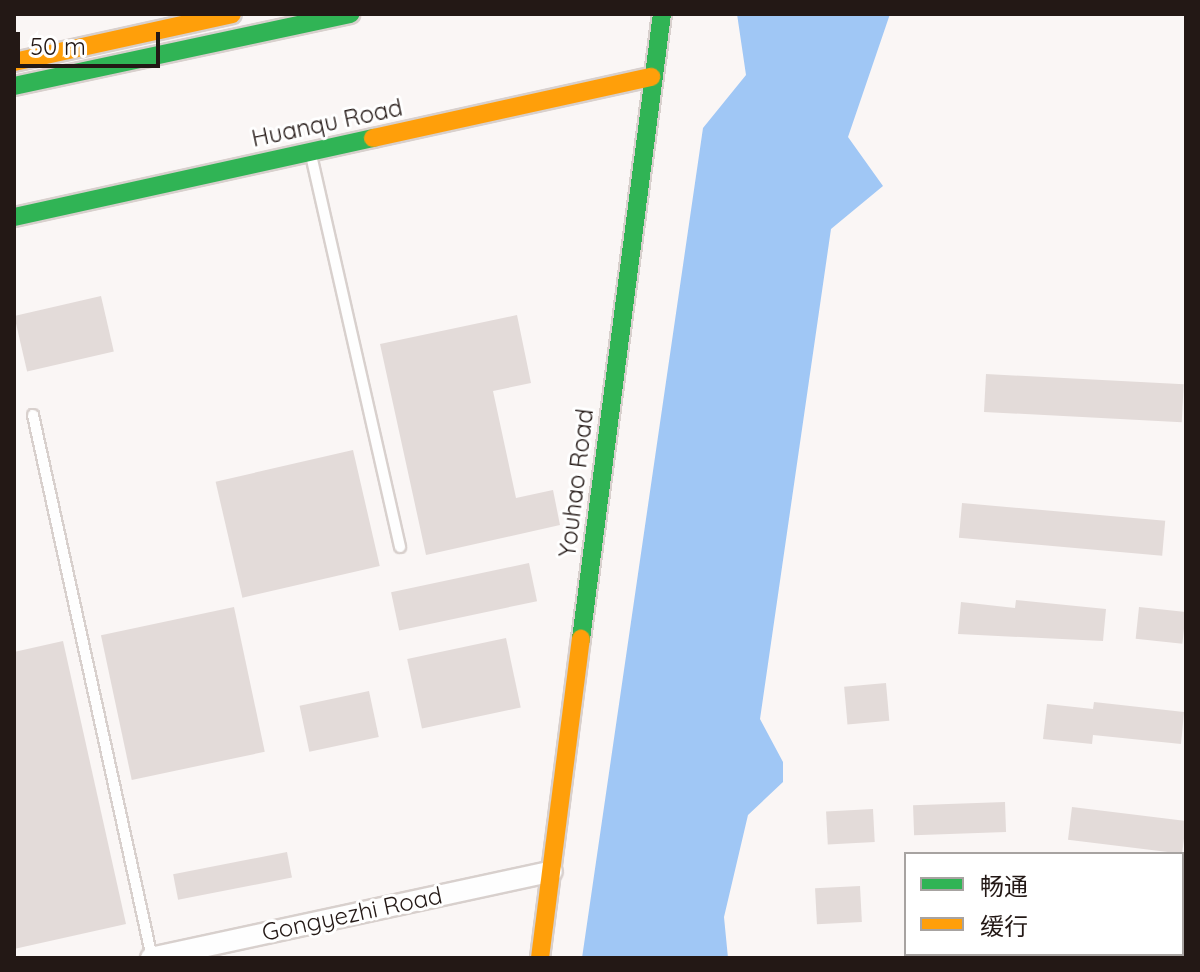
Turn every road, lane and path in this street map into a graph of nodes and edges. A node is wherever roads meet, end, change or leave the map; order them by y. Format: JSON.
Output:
{"nodes":[{"id":1,"x":232,"y":14,"type":"edge"},
{"id":2,"x":350,"y":14,"type":"edge"},
{"id":3,"x":662,"y":14,"type":"edge"},
{"id":4,"x":14,"y":62,"type":"edge"},
{"id":5,"x":651,"y":77,"type":"junction"},
{"id":6,"x":14,"y":86,"type":"edge"},
{"id":7,"x":310,"y":152,"type":"junction"},
{"id":8,"x":14,"y":217,"type":"edge"},
{"id":9,"x":33,"y":415,"type":"dead end"},
{"id":10,"x":400,"y":547,"type":"dead end"},
{"id":11,"x":552,"y":871,"type":"junction"},
{"id":12,"x":152,"y":958,"type":"edge"},
{"id":13,"x":540,"y":958,"type":"edge"}],
"edges":[{"from":1,"to":4,"type":"street"},
{"from":2,"to":6,"type":"street"},
{"from":3,"to":5,"type":"street","name":"Youhao Road"},
{"from":5,"to":7,"type":"street","name":"Huanqu Road"},
{"from":5,"to":11,"type":"street","name":"Youhao Road"},
{"from":7,"to":8,"type":"street","name":"Huanqu Road"},
{"from":7,"to":10,"type":"lane"},
{"from":9,"to":12,"type":"lane"},
{"from":11,"to":12,"type":"street","name":"Gongyezhi Road"},
{"from":11,"to":13,"type":"street","name":"Youhao Road"}]}
